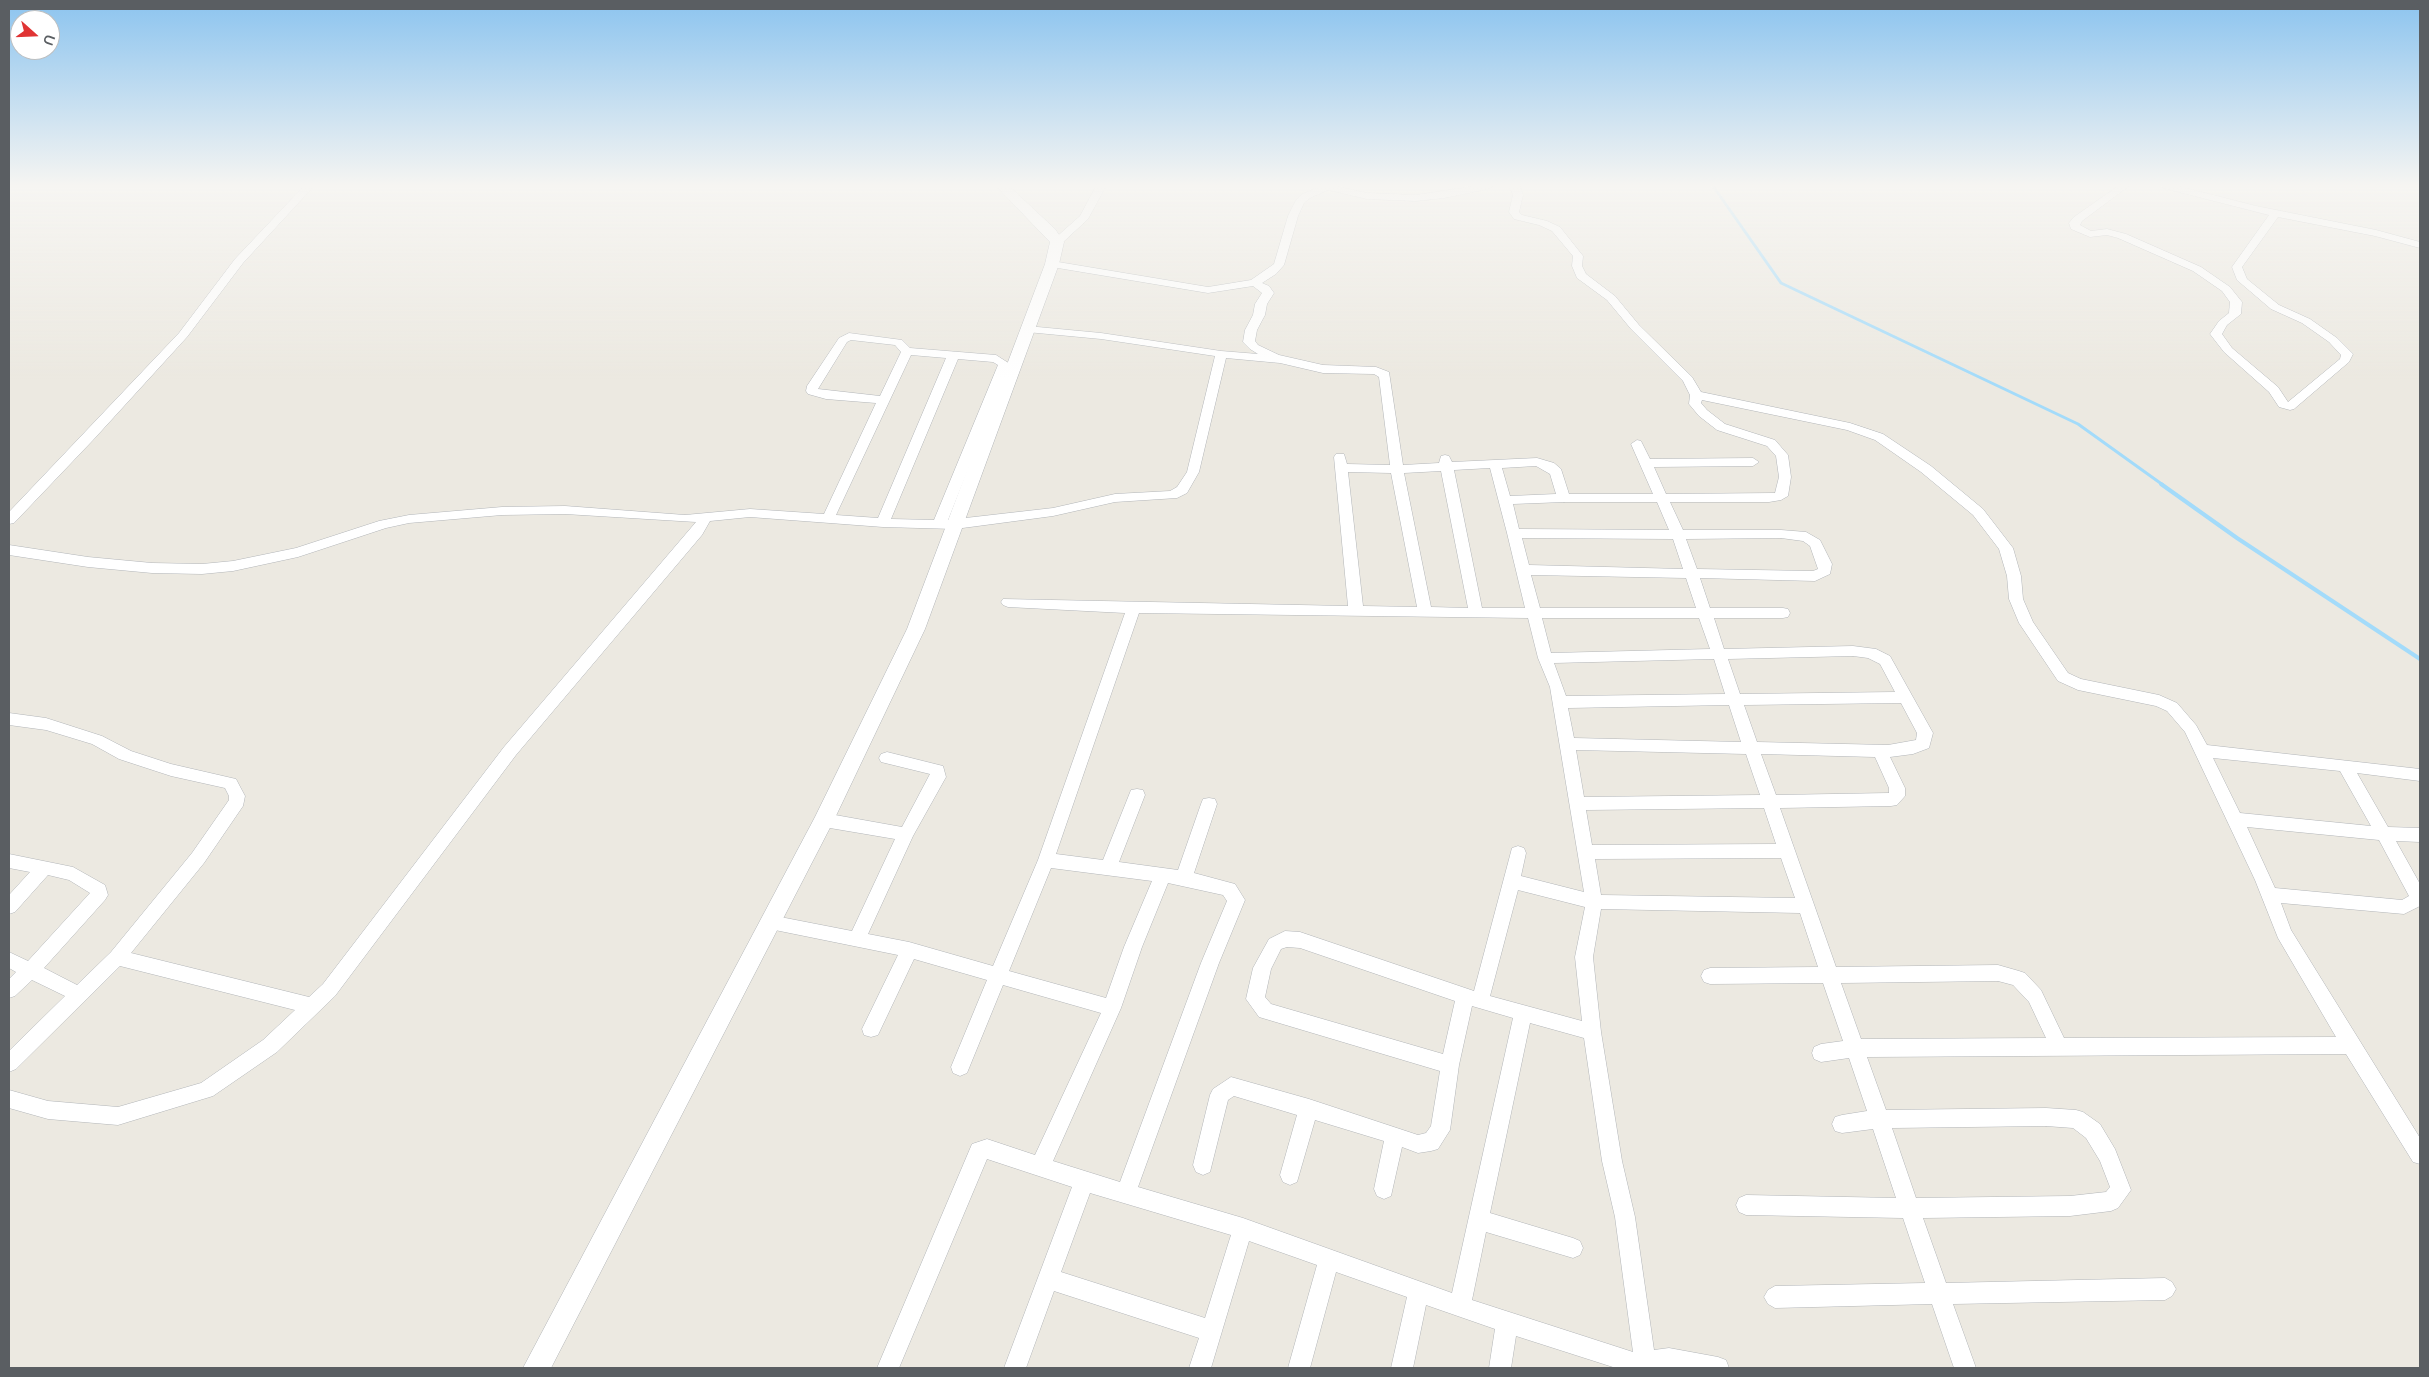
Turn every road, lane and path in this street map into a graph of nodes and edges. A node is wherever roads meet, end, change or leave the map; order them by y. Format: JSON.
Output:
{"nodes":[{"id":1,"x":249,"y":250,"type":"edge"},
{"id":2,"x":1055,"y":250,"type":"edge"},
{"id":3,"x":1283,"y":250,"type":"edge"},
{"id":4,"x":1573,"y":250,"type":"edge"},
{"id":5,"x":2154,"y":250,"type":"edge"},
{"id":6,"x":2249,"y":250,"type":"edge"},
{"id":7,"x":1052,"y":264,"type":"junction"},
{"id":8,"x":1254,"y":283,"type":"junction"},
{"id":9,"x":1027,"y":329,"type":"junction"},
{"id":10,"x":907,"y":351,"type":"junction"},
{"id":11,"x":1221,"y":354,"type":"junction"},
{"id":12,"x":954,"y":356,"type":"junction"},
{"id":13,"x":1280,"y":359,"type":"junction"},
{"id":14,"x":1696,"y":395,"type":"junction"},
{"id":15,"x":884,"y":400,"type":"junction"},
{"id":16,"x":1637,"y":444,"type":"dead end"},
{"id":17,"x":1645,"y":462,"type":"junction"},
{"id":18,"x":1753,"y":462,"type":"dead end"},
{"id":19,"x":1446,"y":463,"type":"junction"},
{"id":20,"x":1495,"y":465,"type":"junction"},
{"id":21,"x":1397,"y":469,"type":"junction"},
{"id":22,"x":1564,"y":498,"type":"junction"},
{"id":23,"x":1661,"y":498,"type":"junction"},
{"id":24,"x":1505,"y":500,"type":"junction"},
{"id":25,"x":705,"y":518,"type":"junction"},
{"id":26,"x":828,"y":519,"type":"junction"},
{"id":27,"x":9,"y":520,"type":"edge"},
{"id":28,"x":883,"y":523,"type":"junction"},
{"id":29,"x":947,"y":525,"type":"junction"},
{"id":30,"x":1514,"y":533,"type":"junction"},
{"id":31,"x":1678,"y":535,"type":"junction"},
{"id":32,"x":9,"y":550,"type":"edge"},
{"id":33,"x":1524,"y":570,"type":"junction"},
{"id":34,"x":1692,"y":573,"type":"junction"},
{"id":35,"x":1008,"y":602,"type":"dead end"},
{"id":36,"x":1134,"y":608,"type":"junction"},
{"id":37,"x":1356,"y":611,"type":"junction"},
{"id":38,"x":1425,"y":611,"type":"junction"},
{"id":39,"x":1532,"y":611,"type":"junction"},
{"id":40,"x":1476,"y":612,"type":"junction"},
{"id":41,"x":1705,"y":612,"type":"junction"},
{"id":42,"x":1783,"y":613,"type":"dead end"},
{"id":43,"x":1720,"y":654,"type":"junction"},
{"id":44,"x":1545,"y":658,"type":"junction"},
{"id":45,"x":1906,"y":697,"type":"junction"},
{"id":46,"x":1735,"y":700,"type":"junction"},
{"id":47,"x":1560,"y":702,"type":"junction"},
{"id":48,"x":9,"y":720,"type":"edge"},
{"id":49,"x":1567,"y":744,"type":"junction"},
{"id":50,"x":1752,"y":748,"type":"junction"},
{"id":51,"x":1880,"y":751,"type":"junction"},
{"id":52,"x":2202,"y":751,"type":"junction"},
{"id":53,"x":887,"y":758,"type":"dead end"},
{"id":54,"x":2344,"y":765,"type":"junction"},
{"id":55,"x":2420,"y":775,"type":"edge"},
{"id":56,"x":1137,"y":795,"type":"dead end"},
{"id":57,"x":1770,"y":802,"type":"junction"},
{"id":58,"x":1209,"y":804,"type":"dead end"},
{"id":59,"x":1577,"y":804,"type":"junction"},
{"id":60,"x":2235,"y":819,"type":"junction"},
{"id":61,"x":824,"y":820,"type":"junction"},
{"id":62,"x":906,"y":834,"type":"junction"},
{"id":63,"x":2382,"y":834,"type":"junction"},
{"id":64,"x":2420,"y":835,"type":"edge"},
{"id":65,"x":1787,"y":851,"type":"junction"},
{"id":66,"x":1586,"y":852,"type":"junction"},
{"id":67,"x":1518,"y":853,"type":"dead end"},
{"id":68,"x":1046,"y":860,"type":"junction"},
{"id":69,"x":9,"y":861,"type":"edge"},
{"id":70,"x":45,"y":867,"type":"junction"},
{"id":71,"x":1108,"y":868,"type":"junction"},
{"id":72,"x":1162,"y":876,"type":"junction"},
{"id":73,"x":1184,"y":878,"type":"junction"},
{"id":74,"x":1512,"y":881,"type":"junction"},
{"id":75,"x":2269,"y":895,"type":"junction"},
{"id":76,"x":2420,"y":898,"type":"edge"},
{"id":77,"x":1594,"y":902,"type":"junction"},
{"id":78,"x":1806,"y":906,"type":"junction"},
{"id":79,"x":9,"y":907,"type":"edge"},
{"id":80,"x":770,"y":922,"type":"junction"},
{"id":81,"x":857,"y":939,"type":"junction"},
{"id":82,"x":908,"y":950,"type":"junction"},
{"id":83,"x":117,"y":957,"type":"junction"},
{"id":84,"x":9,"y":960,"type":"edge"},
{"id":85,"x":31,"y":970,"type":"junction"},
{"id":86,"x":999,"y":974,"type":"junction"},
{"id":87,"x":1710,"y":976,"type":"dead end"},
{"id":88,"x":1830,"y":976,"type":"junction"},
{"id":89,"x":9,"y":990,"type":"edge"},
{"id":90,"x":80,"y":995,"type":"junction"},
{"id":91,"x":1472,"y":999,"type":"junction"},
{"id":92,"x":312,"y":1006,"type":"junction"},
{"id":93,"x":1112,"y":1008,"type":"junction"},
{"id":94,"x":1522,"y":1013,"type":"junction"},
{"id":95,"x":871,"y":1029,"type":"dead end"},
{"id":96,"x":1592,"y":1032,"type":"junction"},
{"id":97,"x":2352,"y":1045,"type":"junction"},
{"id":98,"x":2059,"y":1047,"type":"junction"},
{"id":99,"x":1855,"y":1048,"type":"junction"},
{"id":100,"x":1821,"y":1052,"type":"dead end"},
{"id":101,"x":9,"y":1063,"type":"edge"},
{"id":102,"x":1450,"y":1066,"type":"junction"},
{"id":103,"x":960,"y":1067,"type":"dead end"},
{"id":104,"x":9,"y":1099,"type":"edge"},
{"id":105,"x":1309,"y":1108,"type":"junction"},
{"id":106,"x":1879,"y":1119,"type":"junction"},
{"id":107,"x":1842,"y":1124,"type":"dead end"},
{"id":108,"x":1395,"y":1135,"type":"junction"},
{"id":109,"x":2420,"y":1155,"type":"edge"},
{"id":110,"x":1203,"y":1164,"type":"dead end"},
{"id":111,"x":1040,"y":1167,"type":"junction"},
{"id":112,"x":1290,"y":1175,"type":"dead end"},
{"id":113,"x":1084,"y":1181,"type":"junction"},
{"id":114,"x":1384,"y":1190,"type":"dead end"},
{"id":115,"x":1126,"y":1192,"type":"junction"},
{"id":116,"x":1746,"y":1205,"type":"dead end"},
{"id":117,"x":1910,"y":1208,"type":"junction"},
{"id":118,"x":1478,"y":1219,"type":"junction"},
{"id":119,"x":1243,"y":1228,"type":"junction"},
{"id":120,"x":1573,"y":1248,"type":"dead end"},
{"id":121,"x":1329,"y":1258,"type":"junction"},
{"id":122,"x":1049,"y":1280,"type":"junction"},
{"id":123,"x":2165,"y":1288,"type":"dead end"},
{"id":124,"x":1419,"y":1290,"type":"junction"},
{"id":125,"x":1939,"y":1294,"type":"junction"},
{"id":126,"x":1775,"y":1297,"type":"dead end"},
{"id":127,"x":1460,"y":1305,"type":"junction"},
{"id":128,"x":1507,"y":1323,"type":"junction"},
{"id":129,"x":1211,"y":1331,"type":"junction"},
{"id":130,"x":537,"y":1368,"type":"edge"},
{"id":131,"x":888,"y":1368,"type":"edge"},
{"id":132,"x":1015,"y":1368,"type":"edge"},
{"id":133,"x":1200,"y":1368,"type":"edge"},
{"id":134,"x":1299,"y":1368,"type":"edge"},
{"id":135,"x":1402,"y":1368,"type":"edge"},
{"id":136,"x":1500,"y":1368,"type":"edge"},
{"id":137,"x":1646,"y":1368,"type":"edge"},
{"id":138,"x":1718,"y":1368,"type":"edge"},
{"id":139,"x":1965,"y":1368,"type":"edge"}],
"edges":[{"from":1,"to":27,"type":"street"},
{"from":2,"to":7,"type":"street"},
{"from":3,"to":8,"type":"street"},
{"from":4,"to":14,"type":"street"},
{"from":5,"to":6,"type":"street"},
{"from":7,"to":8,"type":"street"},
{"from":7,"to":9,"type":"street"},
{"from":8,"to":13,"type":"street"},
{"from":9,"to":11,"type":"street"},
{"from":9,"to":29,"type":"street"},
{"from":10,"to":12,"type":"street"},
{"from":10,"to":15,"type":"street"},
{"from":10,"to":15,"type":"street"},
{"from":11,"to":13,"type":"street"},
{"from":11,"to":29,"type":"street"},
{"from":12,"to":28,"type":"street"},
{"from":12,"to":29,"type":"street"},
{"from":13,"to":21,"type":"street"},
{"from":14,"to":23,"type":"street"},
{"from":14,"to":52,"type":"street"},
{"from":15,"to":26,"type":"street"},
{"from":16,"to":17,"type":"street"},
{"from":17,"to":18,"type":"street"},
{"from":17,"to":23,"type":"street"},
{"from":19,"to":20,"type":"street"},
{"from":19,"to":21,"type":"street"},
{"from":19,"to":40,"type":"street"},
{"from":20,"to":22,"type":"street"},
{"from":20,"to":24,"type":"street"},
{"from":21,"to":37,"type":"street"},
{"from":21,"to":38,"type":"street"},
{"from":22,"to":23,"type":"street"},
{"from":22,"to":24,"type":"street"},
{"from":23,"to":31,"type":"street"},
{"from":24,"to":30,"type":"street"},
{"from":25,"to":26,"type":"street"},
{"from":25,"to":32,"type":"street"},
{"from":25,"to":92,"type":"street"},
{"from":26,"to":28,"type":"street"},
{"from":28,"to":29,"type":"street"},
{"from":29,"to":61,"type":"street"},
{"from":30,"to":31,"type":"street"},
{"from":30,"to":33,"type":"street"},
{"from":31,"to":34,"type":"street"},
{"from":31,"to":34,"type":"street"},
{"from":33,"to":34,"type":"street"},
{"from":33,"to":39,"type":"street"},
{"from":34,"to":41,"type":"street"},
{"from":35,"to":36,"type":"street"},
{"from":36,"to":37,"type":"street"},
{"from":36,"to":68,"type":"street"},
{"from":37,"to":38,"type":"street"},
{"from":38,"to":40,"type":"street"},
{"from":39,"to":40,"type":"street"},
{"from":39,"to":41,"type":"street"},
{"from":39,"to":44,"type":"street"},
{"from":41,"to":42,"type":"street"},
{"from":41,"to":43,"type":"street"},
{"from":43,"to":44,"type":"street"},
{"from":43,"to":45,"type":"street"},
{"from":43,"to":46,"type":"street"},
{"from":44,"to":47,"type":"street"},
{"from":45,"to":46,"type":"street"},
{"from":45,"to":51,"type":"street"},
{"from":46,"to":47,"type":"street"},
{"from":46,"to":50,"type":"street"},
{"from":47,"to":49,"type":"street"},
{"from":48,"to":83,"type":"street"},
{"from":49,"to":50,"type":"street"},
{"from":49,"to":59,"type":"street"},
{"from":50,"to":51,"type":"street"},
{"from":50,"to":57,"type":"street"},
{"from":51,"to":57,"type":"street"},
{"from":52,"to":54,"type":"street"},
{"from":52,"to":60,"type":"street"},
{"from":53,"to":62,"type":"street"},
{"from":54,"to":55,"type":"street"},
{"from":54,"to":63,"type":"street"},
{"from":56,"to":71,"type":"street"},
{"from":57,"to":59,"type":"street"},
{"from":57,"to":65,"type":"street"},
{"from":58,"to":73,"type":"street"},
{"from":59,"to":66,"type":"street"},
{"from":60,"to":63,"type":"street"},
{"from":60,"to":75,"type":"street"},
{"from":61,"to":62,"type":"street"},
{"from":61,"to":80,"type":"street"},
{"from":62,"to":81,"type":"street"},
{"from":63,"to":64,"type":"street"},
{"from":63,"to":76,"type":"street"},
{"from":65,"to":66,"type":"street"},
{"from":65,"to":78,"type":"street"},
{"from":66,"to":77,"type":"street"},
{"from":67,"to":74,"type":"street"},
{"from":68,"to":71,"type":"street"},
{"from":68,"to":86,"type":"street"},
{"from":69,"to":70,"type":"street"},
{"from":70,"to":79,"type":"street"},
{"from":70,"to":85,"type":"street"},
{"from":71,"to":72,"type":"street"},
{"from":72,"to":73,"type":"street"},
{"from":72,"to":93,"type":"street"},
{"from":73,"to":115,"type":"street"},
{"from":74,"to":77,"type":"street"},
{"from":74,"to":91,"type":"street"},
{"from":75,"to":76,"type":"street"},
{"from":75,"to":97,"type":"street"},
{"from":77,"to":78,"type":"street"},
{"from":77,"to":96,"type":"street"},
{"from":78,"to":88,"type":"street"},
{"from":80,"to":81,"type":"street"},
{"from":80,"to":130,"type":"street"},
{"from":81,"to":82,"type":"street"},
{"from":82,"to":86,"type":"street"},
{"from":82,"to":95,"type":"street"},
{"from":83,"to":90,"type":"street"},
{"from":83,"to":92,"type":"street"},
{"from":84,"to":85,"type":"street"},
{"from":85,"to":89,"type":"street"},
{"from":85,"to":90,"type":"street"},
{"from":86,"to":93,"type":"street"},
{"from":86,"to":103,"type":"street"},
{"from":87,"to":88,"type":"street"},
{"from":88,"to":98,"type":"street"},
{"from":88,"to":99,"type":"street"},
{"from":90,"to":101,"type":"street"},
{"from":91,"to":94,"type":"street"},
{"from":91,"to":102,"type":"street"},
{"from":91,"to":102,"type":"street"},
{"from":92,"to":104,"type":"street"},
{"from":93,"to":111,"type":"street"},
{"from":94,"to":96,"type":"street"},
{"from":94,"to":118,"type":"street"},
{"from":96,"to":137,"type":"street"},
{"from":97,"to":98,"type":"street"},
{"from":97,"to":109,"type":"street"},
{"from":98,"to":99,"type":"street"},
{"from":99,"to":100,"type":"street"},
{"from":99,"to":106,"type":"street"},
{"from":102,"to":108,"type":"street"},
{"from":105,"to":108,"type":"street"},
{"from":105,"to":110,"type":"street"},
{"from":105,"to":112,"type":"street"},
{"from":106,"to":107,"type":"street"},
{"from":106,"to":117,"type":"street"},
{"from":106,"to":117,"type":"street"},
{"from":108,"to":114,"type":"street"},
{"from":111,"to":113,"type":"street"},
{"from":111,"to":131,"type":"street"},
{"from":113,"to":115,"type":"street"},
{"from":113,"to":122,"type":"street"},
{"from":115,"to":119,"type":"street"},
{"from":116,"to":117,"type":"street"},
{"from":117,"to":125,"type":"street"},
{"from":118,"to":120,"type":"street"},
{"from":118,"to":127,"type":"street"},
{"from":119,"to":121,"type":"street"},
{"from":119,"to":129,"type":"street"},
{"from":121,"to":124,"type":"street"},
{"from":121,"to":134,"type":"street"},
{"from":122,"to":129,"type":"street"},
{"from":122,"to":132,"type":"street"},
{"from":123,"to":125,"type":"street"},
{"from":124,"to":127,"type":"street"},
{"from":124,"to":135,"type":"street"},
{"from":125,"to":126,"type":"street"},
{"from":125,"to":139,"type":"street"},
{"from":127,"to":128,"type":"street"},
{"from":128,"to":136,"type":"street"},
{"from":128,"to":137,"type":"street"},
{"from":129,"to":133,"type":"street"},
{"from":137,"to":138,"type":"street"}]}
